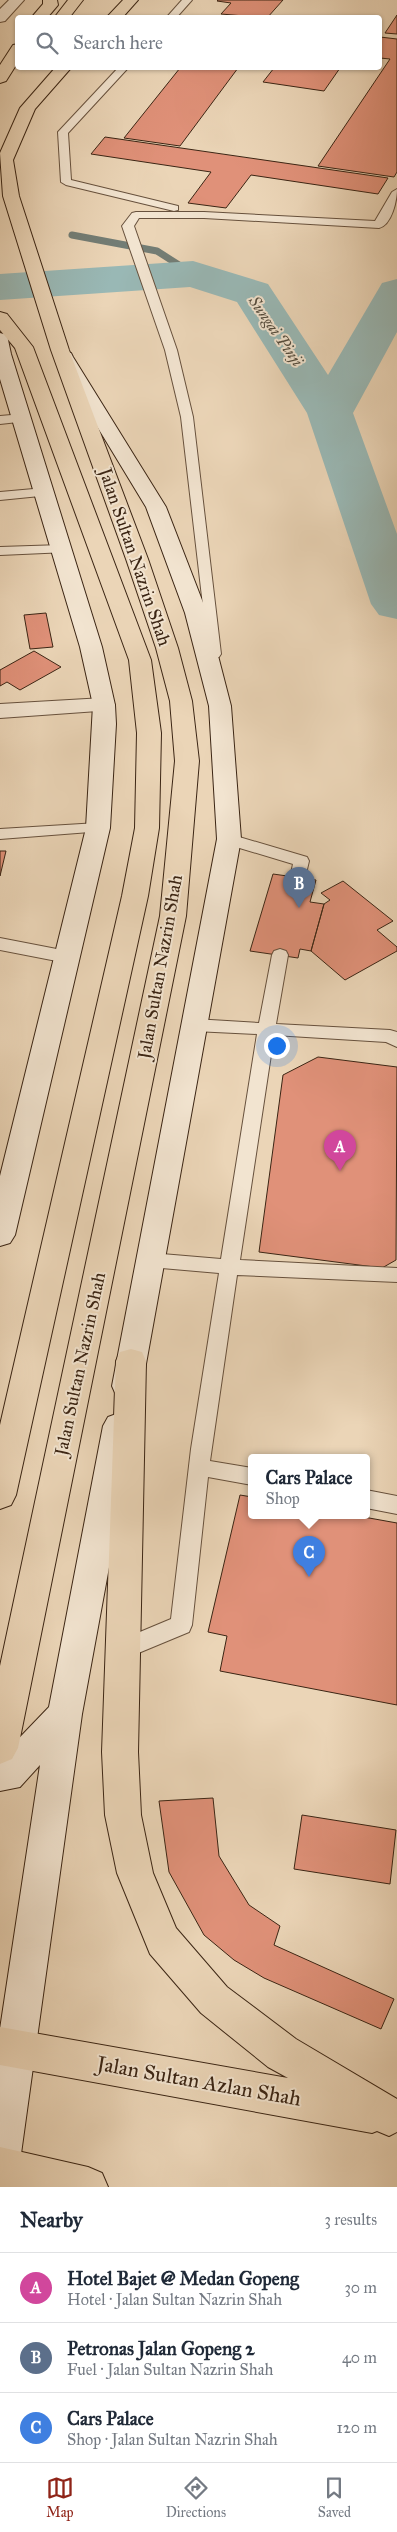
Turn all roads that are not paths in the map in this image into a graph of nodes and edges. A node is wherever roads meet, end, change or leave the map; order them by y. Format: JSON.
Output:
{"nodes":[{"id":1,"x":16,"y":0,"type":"edge"},
{"id":2,"x":50,"y":0,"type":"edge"},
{"id":3,"x":76,"y":0,"type":"edge"},
{"id":4,"x":131,"y":0,"type":"edge"},
{"id":5,"x":187,"y":0,"type":"edge"},
{"id":6,"x":106,"y":13,"type":"edge"},
{"id":7,"x":41,"y":15,"type":"edge"},
{"id":8,"x":64,"y":15,"type":"edge"},
{"id":9,"x":173,"y":15,"type":"edge"},
{"id":10,"x":0,"y":18,"type":"edge"},
{"id":11,"x":15,"y":53,"type":"edge"},
{"id":12,"x":15,"y":70,"type":"edge"},
{"id":13,"x":61,"y":70,"type":"edge"},
{"id":14,"x":121,"y":70,"type":"edge"},
{"id":15,"x":0,"y":78,"type":"edge"},
{"id":16,"x":0,"y":86,"type":"edge"},
{"id":17,"x":397,"y":192,"type":"edge"},
{"id":18,"x":204,"y":215,"type":"junction"},
{"id":19,"x":0,"y":318,"type":"edge"},
{"id":20,"x":1,"y":349,"type":"edge"},
{"id":21,"x":60,"y":350,"type":"junction"},
{"id":22,"x":12,"y":419,"type":"edge"},
{"id":23,"x":45,"y":492,"type":"junction"},
{"id":24,"x":0,"y":496,"type":"edge"},
{"id":25,"x":62,"y":549,"type":"junction"},
{"id":26,"x":0,"y":551,"type":"edge"},
{"id":27,"x":104,"y":705,"type":"junction"},
{"id":28,"x":220,"y":706,"type":"junction"},
{"id":29,"x":0,"y":711,"type":"edge"},
{"id":30,"x":98,"y":828,"type":"junction"},
{"id":31,"x":0,"y":834,"type":"edge"},
{"id":32,"x":229,"y":839,"type":"junction"},
{"id":33,"x":298,"y":878,"type":"dead end"},
{"id":34,"x":0,"y":944,"type":"edge"},
{"id":35,"x":280,"y":956,"type":"dead end"},
{"id":36,"x":67,"y":957,"type":"junction"},
{"id":37,"x":194,"y":1025,"type":"junction"},
{"id":38,"x":266,"y":1029,"type":"junction"},
{"id":39,"x":397,"y":1041,"type":"edge"},
{"id":40,"x":0,"y":1235,"type":"edge"},
{"id":41,"x":150,"y":1260,"type":"junction"},
{"id":42,"x":229,"y":1267,"type":"junction"},
{"id":43,"x":397,"y":1275,"type":"edge"},
{"id":44,"x":132,"y":1360,"type":"junction"},
{"id":45,"x":199,"y":1468,"type":"junction"},
{"id":46,"x":248,"y":1476,"type":"edge"},
{"id":47,"x":0,"y":1495,"type":"edge"},
{"id":48,"x":370,"y":1500,"type":"edge"},
{"id":49,"x":397,"y":1505,"type":"edge"},
{"id":50,"x":124,"y":1649,"type":"junction"},
{"id":51,"x":65,"y":1714,"type":"junction"},
{"id":52,"x":0,"y":1748,"type":"edge"},
{"id":53,"x":0,"y":1775,"type":"edge"},
{"id":54,"x":8,"y":2047,"type":"edge"},
{"id":55,"x":393,"y":2117,"type":"edge"},
{"id":56,"x":0,"y":2161,"type":"edge"},
{"id":57,"x":0,"y":2167,"type":"edge"},
{"id":58,"x":88,"y":2187,"type":"edge"}],
"edges":[{"from":1,"to":10,"type":"street"},
{"from":2,"to":7,"type":"main road"},
{"from":3,"to":8,"type":"main road"},
{"from":4,"to":6,"type":"main road"},
{"from":5,"to":9,"type":"lane"},
{"from":11,"to":15,"type":"main road"},
{"from":12,"to":16,"type":"main road"},
{"from":13,"to":21,"type":"main road","name":"Jalan Sultan Nazrin Shah"},
{"from":14,"to":18,"type":"lane"},
{"from":17,"to":18,"type":"lane"},
{"from":18,"to":28,"type":"lane"},
{"from":19,"to":47,"type":"main road","name":"Jalan Sultan Nazrin Shah"},
{"from":20,"to":22,"type":"street"},
{"from":21,"to":28,"type":"street"},
{"from":21,"to":52,"type":"main road","name":"Jalan Sultan Nazrin Shah"},
{"from":22,"to":23,"type":"street"},
{"from":23,"to":24,"type":"lane"},
{"from":23,"to":25,"type":"street"},
{"from":25,"to":26,"type":"lane"},
{"from":25,"to":27,"type":"street"},
{"from":27,"to":29,"type":"street"},
{"from":27,"to":30,"type":"street"},
{"from":28,"to":32,"type":"street"},
{"from":30,"to":31,"type":"lane"},
{"from":30,"to":36,"type":"street"},
{"from":32,"to":33,"type":"lane"},
{"from":32,"to":37,"type":"street"},
{"from":34,"to":36,"type":"lane"},
{"from":35,"to":38,"type":"lane"},
{"from":36,"to":40,"type":"street"},
{"from":37,"to":38,"type":"lane"},
{"from":37,"to":41,"type":"street"},
{"from":38,"to":39,"type":"lane"},
{"from":38,"to":42,"type":"lane"},
{"from":41,"to":42,"type":"lane"},
{"from":41,"to":44,"type":"street"},
{"from":42,"to":43,"type":"lane"},
{"from":42,"to":45,"type":"lane"},
{"from":44,"to":50,"type":"main road"},
{"from":44,"to":51,"type":"street"},
{"from":45,"to":46,"type":"lane"},
{"from":45,"to":50,"type":"lane"},
{"from":48,"to":49,"type":"lane"},
{"from":50,"to":55,"type":"main road"},
{"from":51,"to":53,"type":"street"},
{"from":51,"to":54,"type":"street"},
{"from":54,"to":55,"type":"main road","name":"Jalan Sultan Azlan Shah"},
{"from":54,"to":56,"type":"street"},
{"from":57,"to":58,"type":"main road"}]}
